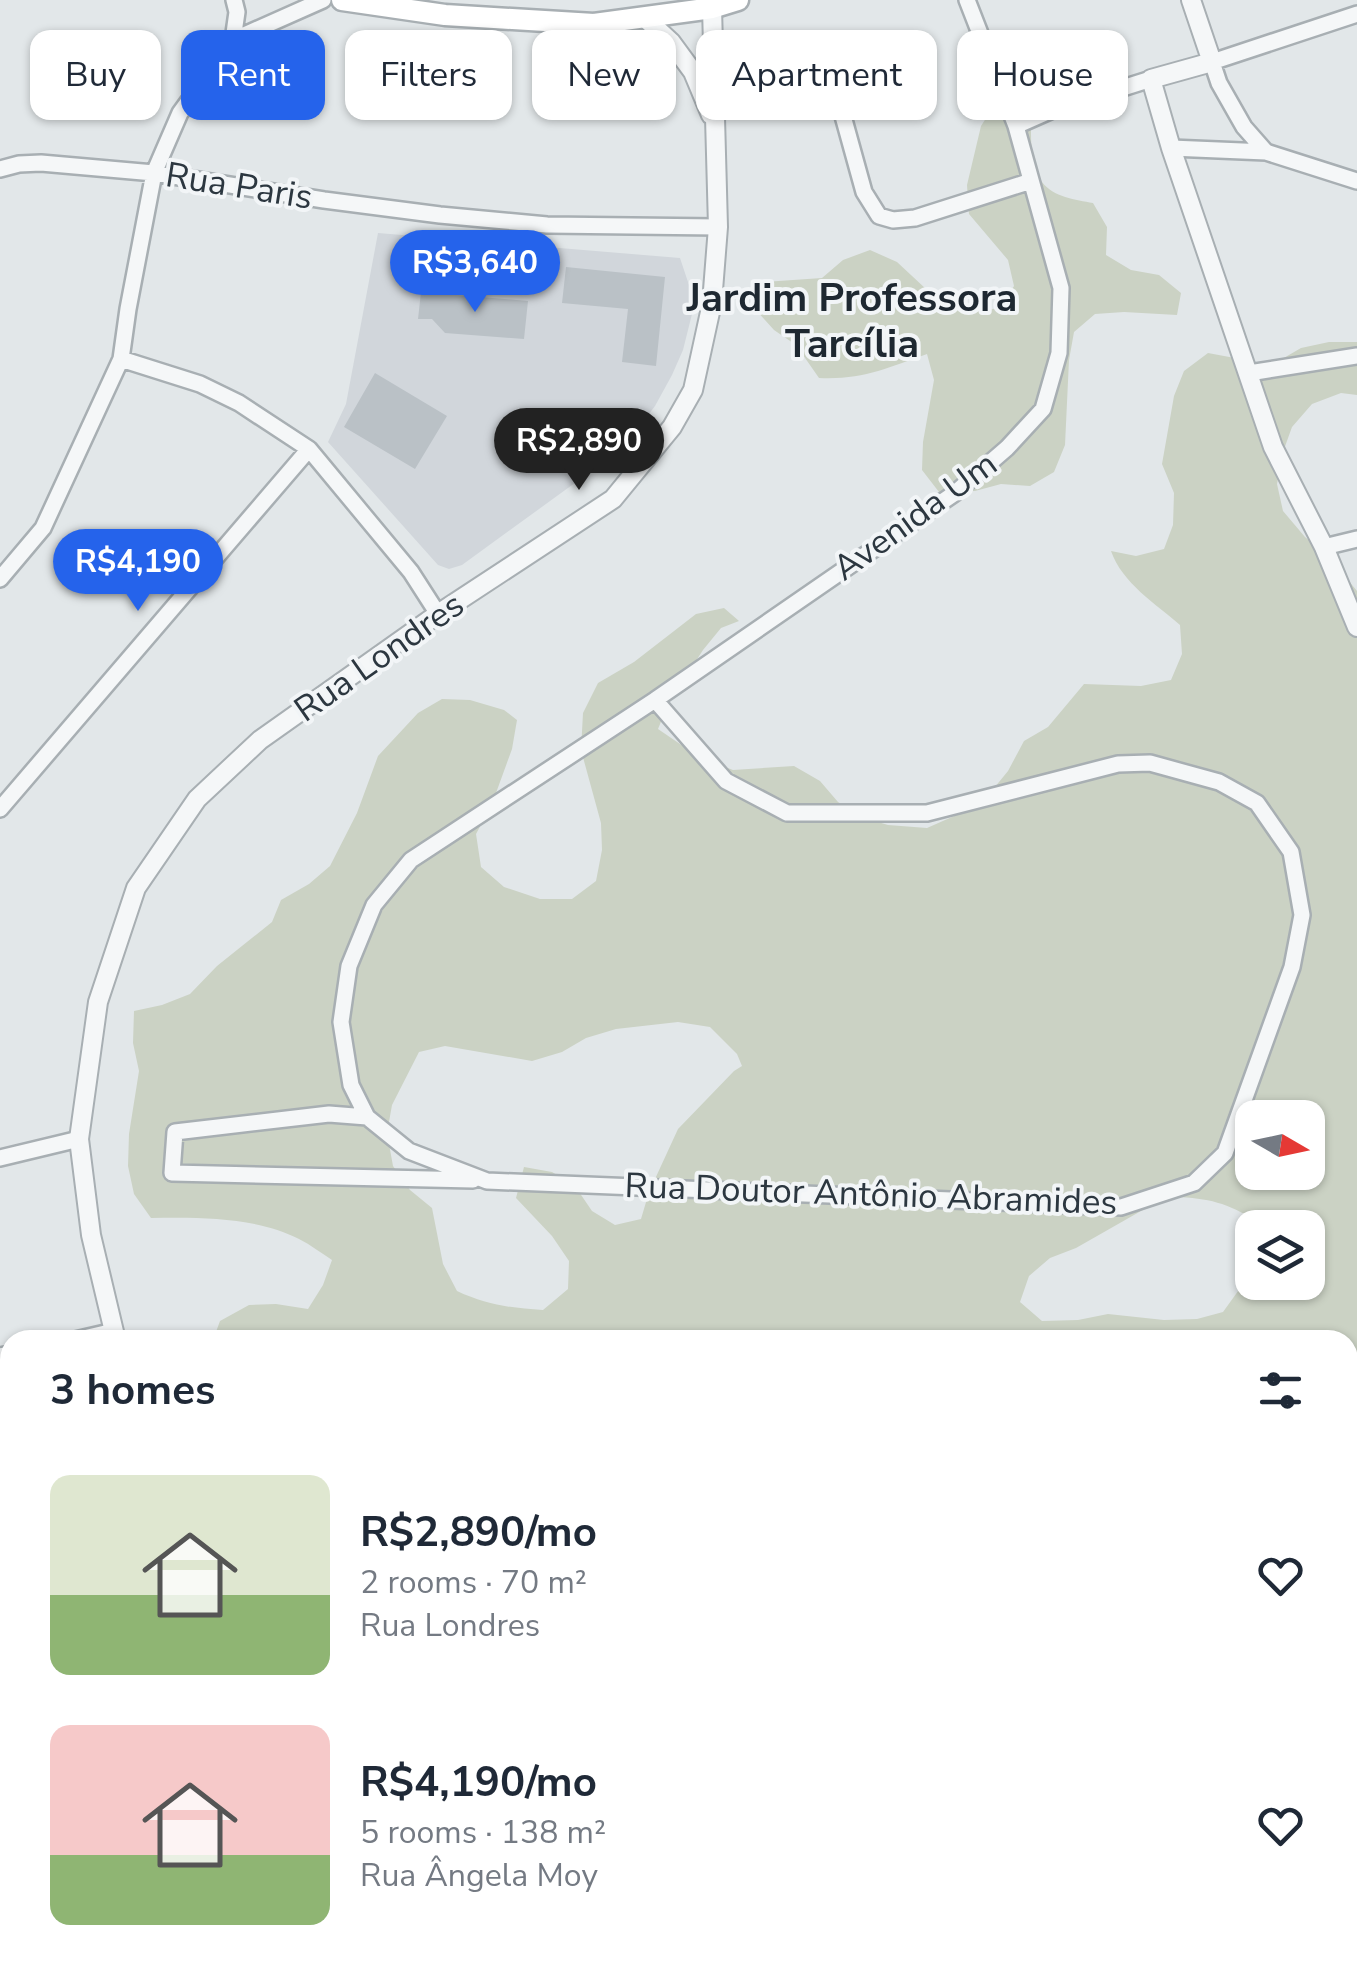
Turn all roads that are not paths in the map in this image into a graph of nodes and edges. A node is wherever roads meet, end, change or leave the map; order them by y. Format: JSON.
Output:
{"nodes":[{"id":1,"x":234,"y":0,"type":"edge"},
{"id":2,"x":323,"y":0,"type":"edge"},
{"id":3,"x":342,"y":0,"type":"edge"},
{"id":4,"x":738,"y":0,"type":"edge"},
{"id":5,"x":967,"y":0,"type":"edge"},
{"id":6,"x":1191,"y":0,"type":"edge"},
{"id":7,"x":640,"y":8,"type":"edge"},
{"id":8,"x":712,"y":8,"type":"junction"},
{"id":9,"x":1357,"y":14,"type":"edge"},
{"id":10,"x":235,"y":30,"type":"edge"},
{"id":11,"x":256,"y":30,"type":"edge"},
{"id":12,"x":1212,"y":62,"type":"junction"},
{"id":13,"x":1151,"y":79,"type":"junction"},
{"id":14,"x":181,"y":112,"type":"edge"},
{"id":15,"x":844,"y":120,"type":"edge"},
{"id":16,"x":715,"y":124,"type":"junction"},
{"id":17,"x":1016,"y":126,"type":"junction"},
{"id":18,"x":1171,"y":148,"type":"junction"},
{"id":19,"x":1266,"y":152,"type":"junction"},
{"id":20,"x":0,"y":169,"type":"edge"},
{"id":21,"x":154,"y":173,"type":"junction"},
{"id":22,"x":1031,"y":181,"type":"junction"},
{"id":23,"x":1357,"y":181,"type":"edge"},
{"id":24,"x":718,"y":227,"type":"junction"},
{"id":25,"x":1357,"y":356,"type":"edge"},
{"id":26,"x":121,"y":359,"type":"junction"},
{"id":27,"x":1248,"y":373,"type":"junction"},
{"id":28,"x":309,"y":449,"type":"junction"},
{"id":29,"x":1357,"y":539,"type":"edge"},
{"id":30,"x":1324,"y":547,"type":"junction"},
{"id":31,"x":0,"y":578,"type":"edge"},
{"id":32,"x":438,"y":614,"type":"junction"},
{"id":33,"x":1357,"y":627,"type":"edge"},
{"id":34,"x":655,"y":700,"type":"junction"},
{"id":35,"x":576,"y":752,"type":"joint"},
{"id":36,"x":0,"y":809,"type":"edge"},
{"id":37,"x":367,"y":1117,"type":"junction"},
{"id":38,"x":80,"y":1139,"type":"junction"},
{"id":39,"x":0,"y":1158,"type":"edge"},
{"id":40,"x":487,"y":1180,"type":"junction"},
{"id":41,"x":114,"y":1330,"type":"edge"}],
"edges":[{"from":1,"to":10,"type":"street"},
{"from":2,"to":11,"type":"street"},
{"from":3,"to":7,"type":"main road"},
{"from":4,"to":8,"type":"main road"},
{"from":5,"to":17,"type":"street","name":"Avenida Um"},
{"from":6,"to":12,"type":"street"},
{"from":7,"to":8,"type":"main road"},
{"from":7,"to":16,"type":"street"},
{"from":8,"to":16,"type":"street","name":"Rua Londres"},
{"from":9,"to":12,"type":"street"},
{"from":12,"to":13,"type":"street"},
{"from":12,"to":19,"type":"street"},
{"from":13,"to":17,"type":"street"},
{"from":13,"to":18,"type":"street"},
{"from":14,"to":21,"type":"street"},
{"from":15,"to":22,"type":"street"},
{"from":16,"to":24,"type":"street","name":"Rua Londres"},
{"from":17,"to":22,"type":"street","name":"Avenida Um"},
{"from":18,"to":19,"type":"street"},
{"from":18,"to":27,"type":"street"},
{"from":19,"to":23,"type":"street"},
{"from":20,"to":21,"type":"street","name":"Rua Paris"},
{"from":21,"to":24,"type":"street","name":"Rua Paris"},
{"from":21,"to":26,"type":"street"},
{"from":22,"to":34,"type":"street","name":"Avenida Um"},
{"from":24,"to":32,"type":"street","name":"Rua Londres"},
{"from":25,"to":27,"type":"street"},
{"from":26,"to":28,"type":"street"},
{"from":26,"to":31,"type":"street"},
{"from":27,"to":30,"type":"street"},
{"from":28,"to":32,"type":"street"},
{"from":28,"to":36,"type":"street"},
{"from":29,"to":30,"type":"street"},
{"from":30,"to":33,"type":"street"},
{"from":32,"to":38,"type":"street","name":"Rua Londres"},
{"from":34,"to":35,"type":"street","name":"Avenida Um"},
{"from":34,"to":40,"type":"street","name":"Rua Doutor Antônio Abramides"},
{"from":35,"to":37,"type":"street","name":"Rua Doutor Antônio Abramides"},
{"from":37,"to":40,"type":"street","name":"Rua Doutor Antônio Abramides"},
{"from":37,"to":40,"type":"street","name":"Rua Doutor Antônio Abramides"},
{"from":38,"to":39,"type":"street"},
{"from":38,"to":41,"type":"street","name":"Rua Londres"}]}
